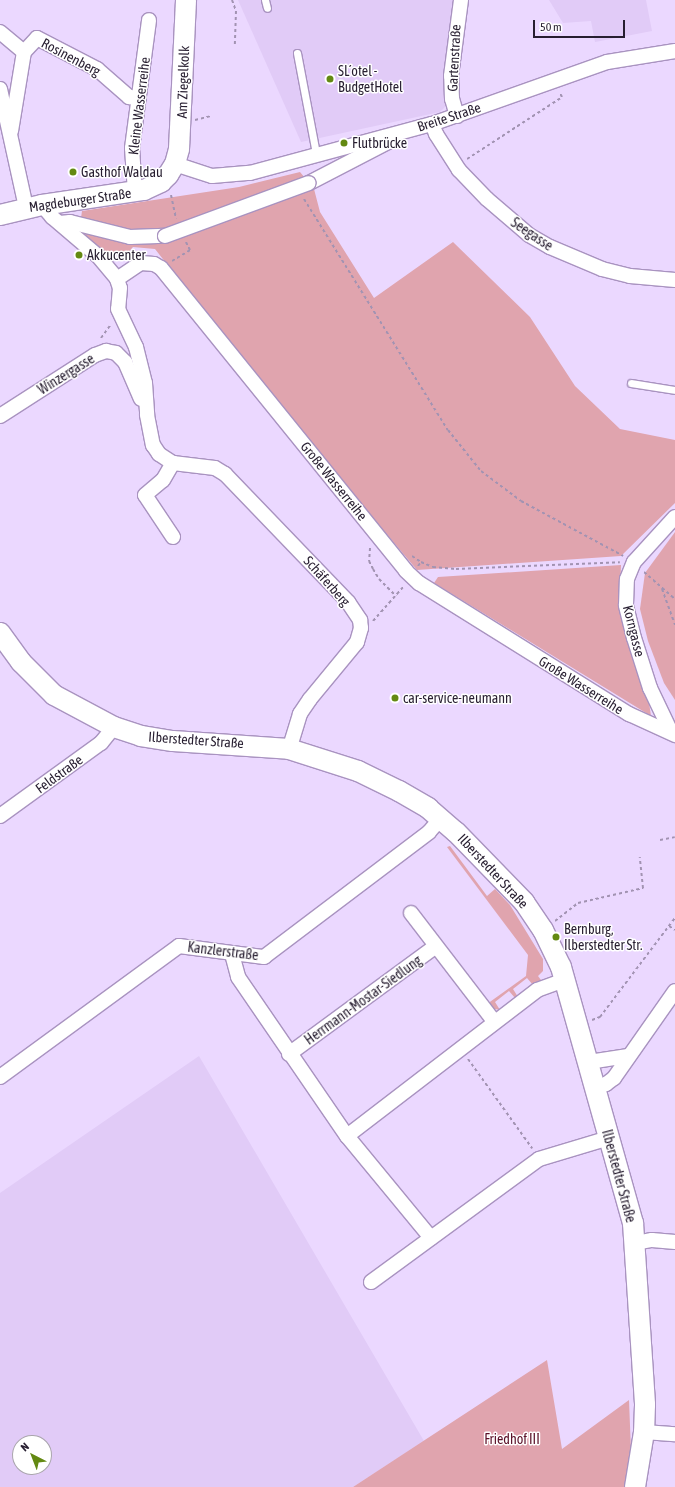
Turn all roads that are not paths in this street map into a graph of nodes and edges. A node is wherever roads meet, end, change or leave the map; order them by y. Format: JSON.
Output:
{"nodes":[{"id":1,"x":186,"y":0,"type":"edge"},
{"id":2,"x":265,"y":0,"type":"edge"},
{"id":3,"x":461,"y":0,"type":"edge"},
{"id":4,"x":267,"y":8,"type":"dead end"},
{"id":5,"x":149,"y":20,"type":"dead end"},
{"id":6,"x":0,"y":32,"type":"edge"},
{"id":7,"x":675,"y":51,"type":"edge"},
{"id":8,"x":24,"y":52,"type":"junction"},
{"id":9,"x":297,"y":53,"type":"dead end"},
{"id":10,"x":0,"y":89,"type":"edge"},
{"id":11,"x":139,"y":98,"type":"junction"},
{"id":12,"x":457,"y":116,"type":"junction"},
{"id":13,"x":432,"y":124,"type":"junction"},
{"id":14,"x":392,"y":134,"type":"junction"},
{"id":15,"x":10,"y":139,"type":"junction"},
{"id":16,"x":316,"y":154,"type":"junction"},
{"id":17,"x":175,"y":164,"type":"junction"},
{"id":18,"x":135,"y":192,"type":"junction"},
{"id":19,"x":15,"y":209,"type":"edge"},
{"id":20,"x":60,"y":223,"type":"junction"},
{"id":21,"x":117,"y":279,"type":"junction"},
{"id":22,"x":675,"y":280,"type":"edge"},
{"id":23,"x":630,"y":383,"type":"dead end"},
{"id":24,"x":675,"y":390,"type":"edge"},
{"id":25,"x":147,"y":415,"type":"junction"},
{"id":26,"x":0,"y":416,"type":"edge"},
{"id":27,"x":173,"y":463,"type":"junction"},
{"id":28,"x":675,"y":517,"type":"edge"},
{"id":29,"x":172,"y":537,"type":"dead end"},
{"id":30,"x":0,"y":633,"type":"edge"},
{"id":31,"x":114,"y":727,"type":"junction"},
{"id":32,"x":673,"y":733,"type":"edge"},
{"id":33,"x":289,"y":749,"type":"junction"},
{"id":34,"x":0,"y":816,"type":"edge"},
{"id":35,"x":441,"y":818,"type":"junction"},
{"id":36,"x":411,"y":913,"type":"dead end"},
{"id":37,"x":436,"y":946,"type":"junction"},
{"id":38,"x":232,"y":954,"type":"junction"},
{"id":39,"x":565,"y":980,"type":"junction"},
{"id":40,"x":675,"y":991,"type":"edge"},
{"id":41,"x":494,"y":1021,"type":"junction"},
{"id":42,"x":289,"y":1054,"type":"junction"},
{"id":43,"x":627,"y":1056,"type":"junction"},
{"id":44,"x":589,"y":1062,"type":"junction"},
{"id":45,"x":0,"y":1077,"type":"edge"},
{"id":46,"x":595,"y":1088,"type":"junction"},
{"id":47,"x":346,"y":1136,"type":"junction"},
{"id":48,"x":609,"y":1138,"type":"junction"},
{"id":49,"x":431,"y":1238,"type":"junction"},
{"id":50,"x":675,"y":1242,"type":"edge"},
{"id":51,"x":636,"y":1243,"type":"junction"},
{"id":52,"x":371,"y":1282,"type":"dead end"},
{"id":53,"x":644,"y":1432,"type":"junction"},
{"id":54,"x":675,"y":1434,"type":"edge"},
{"id":55,"x":635,"y":1487,"type":"edge"}],
"edges":[{"from":1,"to":17,"type":"street","name":"Am Ziegelkolk"},
{"from":2,"to":4,"type":"lane"},
{"from":3,"to":12,"type":"street","name":"Gartenstraße"},
{"from":5,"to":11,"type":"street","name":"Kleine Wasserreihe"},
{"from":6,"to":8,"type":"street","name":"Rosinenberg"},
{"from":7,"to":12,"type":"street","name":"Breite Straße"},
{"from":8,"to":11,"type":"street","name":"Rosinenberg"},
{"from":8,"to":15,"type":"street","name":"Rosinenberg"},
{"from":9,"to":16,"type":"lane"},
{"from":10,"to":15,"type":"street","name":"Rosinenberg"},
{"from":11,"to":18,"type":"street","name":"Kleine Wasserreihe"},
{"from":12,"to":13,"type":"street","name":"Breite Straße"},
{"from":13,"to":14,"type":"street","name":"Breite Straße"},
{"from":13,"to":22,"type":"street","name":"Seegasse"},
{"from":14,"to":16,"type":"street","name":"Breite Straße"},
{"from":14,"to":20,"type":"street","bridge":true},
{"from":15,"to":19,"type":"street","name":"Rosinenberg"},
{"from":16,"to":17,"type":"street","name":"Breite Straße"},
{"from":17,"to":18,"type":"street","name":"Magdeburger Straße"},
{"from":18,"to":19,"type":"street","name":"Magdeburger Straße"},
{"from":19,"to":20,"type":"street"},
{"from":20,"to":21,"type":"street"},
{"from":21,"to":25,"type":"street","name":"Schäferberg"},
{"from":21,"to":32,"type":"street","name":"Große Wasserreihe"},
{"from":23,"to":24,"type":"lane"},
{"from":25,"to":26,"type":"street","name":"Winzergasse"},
{"from":25,"to":27,"type":"street","name":"Schäferberg"},
{"from":27,"to":29,"type":"street"},
{"from":27,"to":33,"type":"street","name":"Schäferberg"},
{"from":28,"to":32,"type":"street","name":"Korngasse"},
{"from":30,"to":31,"type":"street","name":"Ilberstedter Straße"},
{"from":31,"to":33,"type":"street","name":"Ilberstedter Straße"},
{"from":31,"to":34,"type":"street","name":"Feldstraße"},
{"from":33,"to":35,"type":"street","name":"Ilberstedter Straße"},
{"from":35,"to":38,"type":"street","name":"Kanzlerstraße"},
{"from":35,"to":39,"type":"street","name":"Ilberstedter Straße"},
{"from":36,"to":37,"type":"street","name":"Herrmann-Mostar-Siedlung"},
{"from":37,"to":41,"type":"street","name":"Herrmann-Mostar-Siedlung"},
{"from":37,"to":42,"type":"street","name":"Herrmann-Mostar-Siedlung"},
{"from":38,"to":42,"type":"street","name":"Herrmann-Mostar-Siedlung"},
{"from":38,"to":45,"type":"street","name":"Kanzlerstraße"},
{"from":39,"to":41,"type":"street"},
{"from":39,"to":44,"type":"street","name":"Ilberstedter Straße"},
{"from":40,"to":43,"type":"street"},
{"from":41,"to":47,"type":"street"},
{"from":42,"to":47,"type":"street","name":"Herrmann-Mostar-Siedlung"},
{"from":43,"to":44,"type":"street"},
{"from":43,"to":46,"type":"street"},
{"from":44,"to":46,"type":"street","name":"Ilberstedter Straße"},
{"from":46,"to":48,"type":"street","name":"Ilberstedter Straße"},
{"from":47,"to":49,"type":"street","name":"Herrmann-Mostar-Siedlung"},
{"from":48,"to":49,"type":"street"},
{"from":48,"to":51,"type":"street","name":"Ilberstedter Straße"},
{"from":49,"to":52,"type":"street"},
{"from":50,"to":51,"type":"street"},
{"from":51,"to":53,"type":"street","name":"Ilberstedter Straße"},
{"from":53,"to":54,"type":"street"},
{"from":53,"to":55,"type":"street","name":"Ilberstedter Straße"}]}
